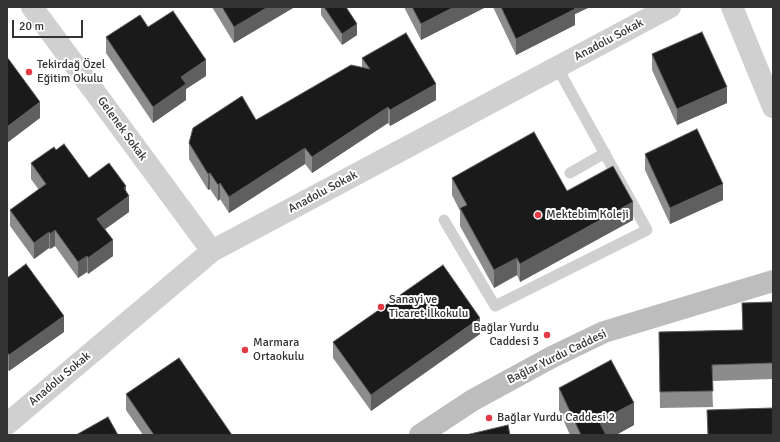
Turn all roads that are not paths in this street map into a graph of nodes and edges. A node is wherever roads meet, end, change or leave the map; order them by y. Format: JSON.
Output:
{"nodes":[{"id":1,"x":32,"y":7,"type":"edge"},
{"id":2,"x":670,"y":7,"type":"edge"},
{"id":3,"x":732,"y":7,"type":"edge"},
{"id":4,"x":557,"y":67,"type":"junction"},
{"id":5,"x":773,"y":107,"type":"edge"},
{"id":6,"x":605,"y":153,"type":"junction"},
{"id":7,"x":570,"y":173,"type":"dead end"},
{"id":8,"x":444,"y":220,"type":"dead end"},
{"id":9,"x":212,"y":251,"type":"junction"},
{"id":10,"x":773,"y":281,"type":"edge"},
{"id":11,"x":7,"y":424,"type":"edge"},
{"id":12,"x":420,"y":435,"type":"edge"}],
"edges":[{"from":1,"to":9,"type":"street","name":"Gelenek Sokak"},
{"from":2,"to":4,"type":"street","name":"Anadolu Sokak"},
{"from":3,"to":5,"type":"street"},
{"from":4,"to":6,"type":"lane"},
{"from":4,"to":9,"type":"street","name":"Anadolu Sokak"},
{"from":6,"to":7,"type":"lane"},
{"from":6,"to":8,"type":"lane"},
{"from":9,"to":11,"type":"street","name":"Anadolu Sokak"},
{"from":10,"to":12,"type":"street","name":"Bağlar Yurdu Caddesi"}]}
